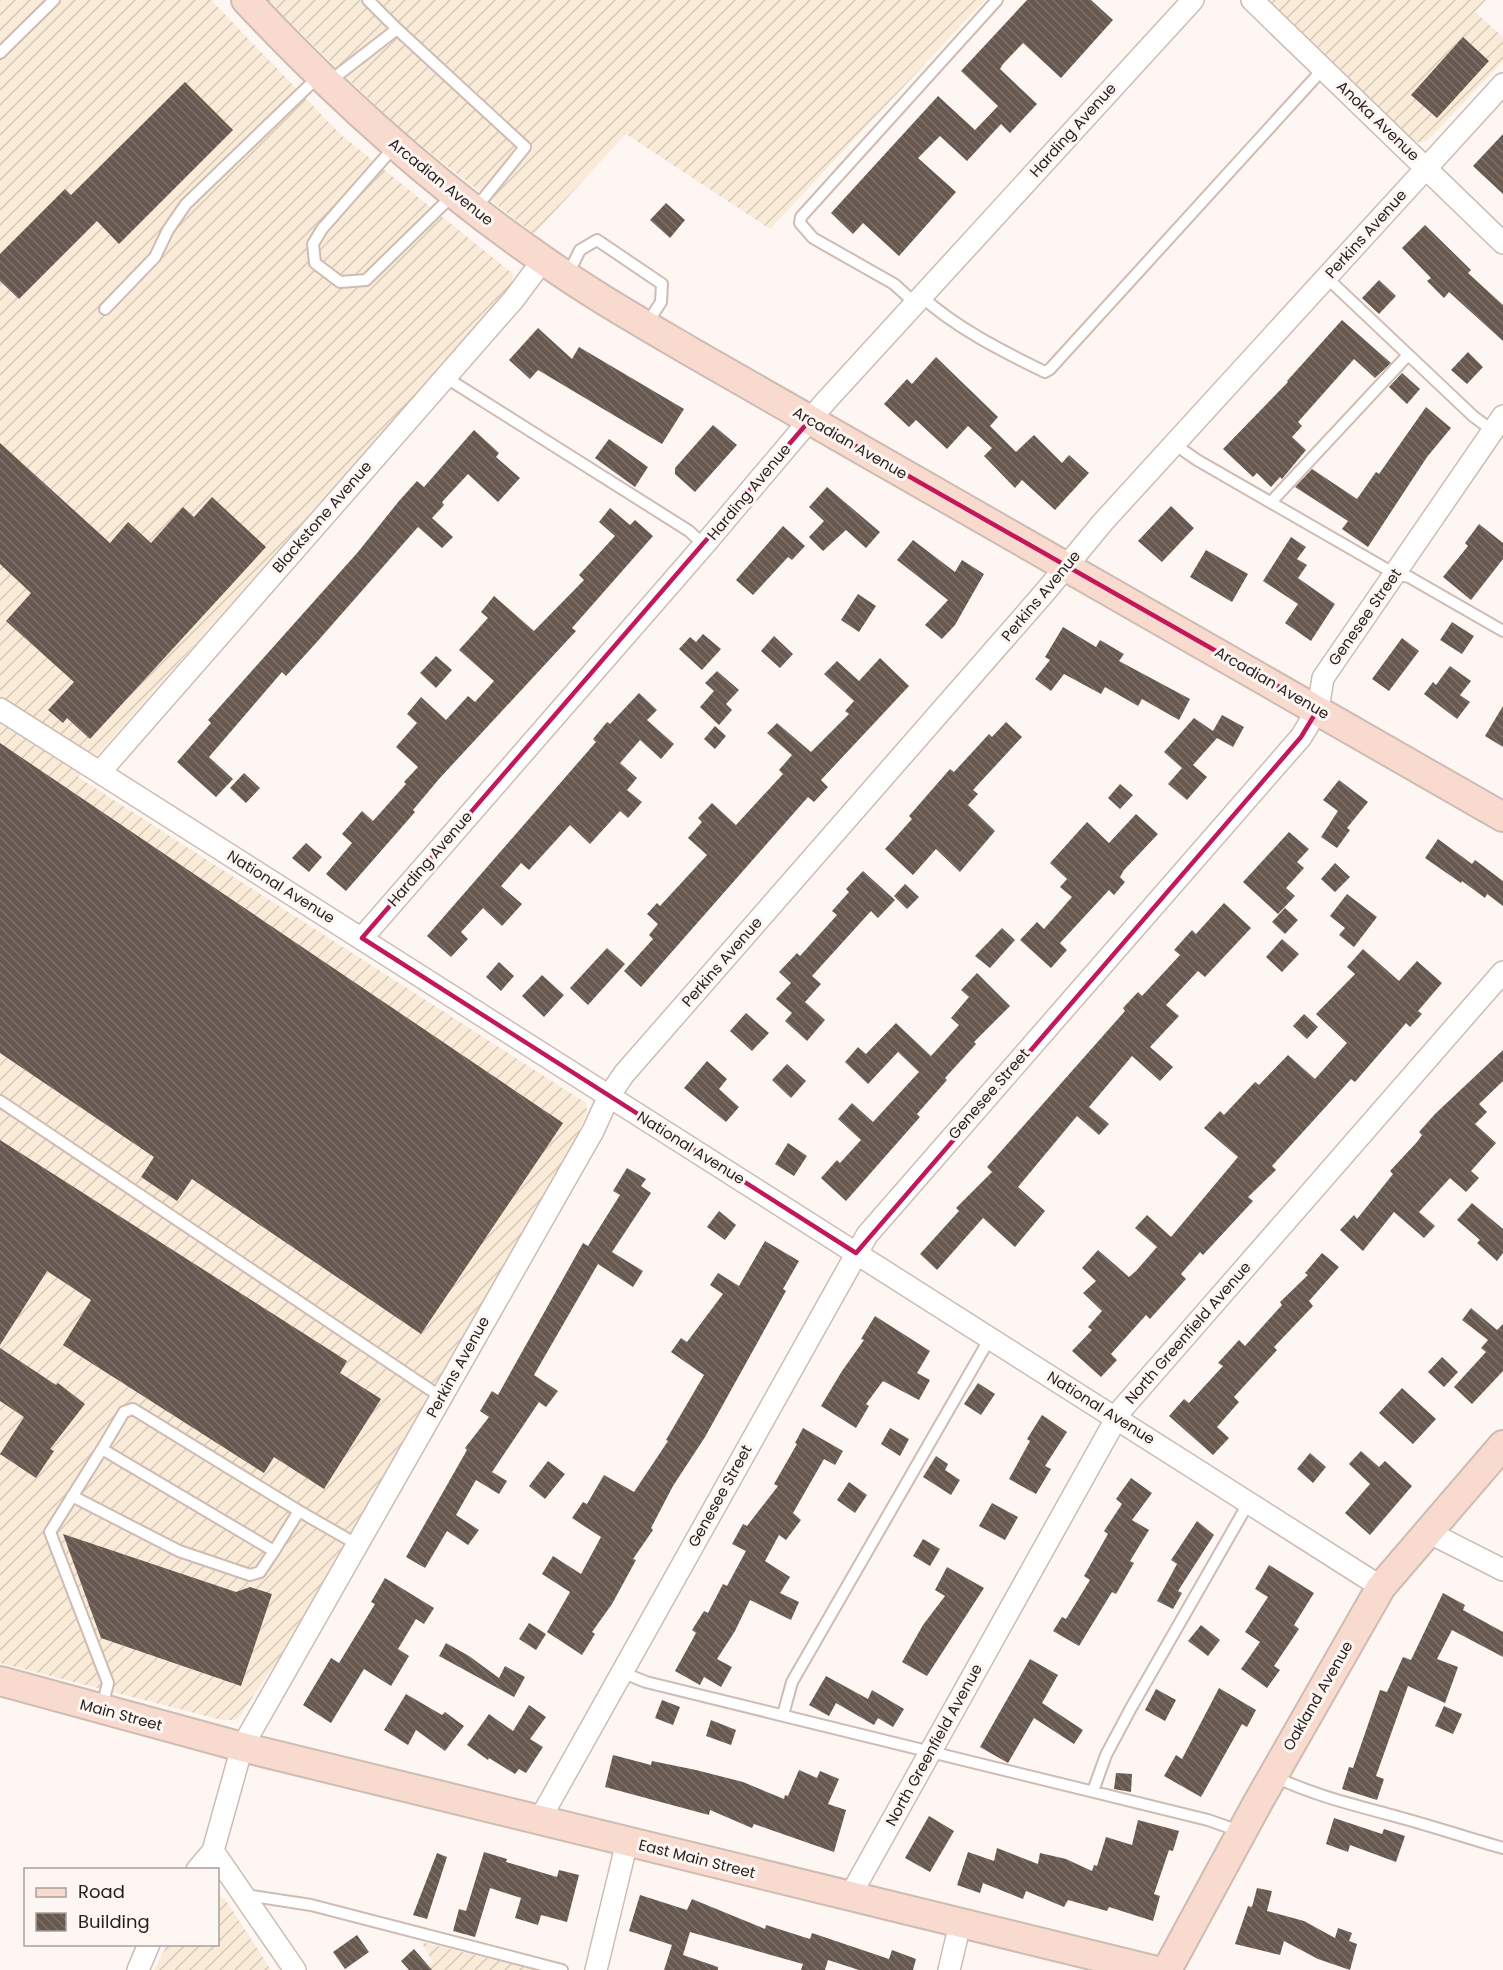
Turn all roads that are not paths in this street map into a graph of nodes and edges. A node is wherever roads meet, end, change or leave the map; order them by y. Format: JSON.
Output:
{"nodes":[{"id":1,"x":54,"y":0,"type":"edge"},
{"id":2,"x":246,"y":0,"type":"edge"},
{"id":3,"x":368,"y":0,"type":"edge"},
{"id":4,"x":997,"y":0,"type":"edge"},
{"id":5,"x":1193,"y":0,"type":"edge"},
{"id":6,"x":1252,"y":0,"type":"edge"},
{"id":7,"x":398,"y":29,"type":"junction"},
{"id":8,"x":0,"y":53,"type":"edge"},
{"id":9,"x":1323,"y":69,"type":"junction"},
{"id":10,"x":323,"y":79,"type":"junction"},
{"id":11,"x":1503,"y":84,"type":"edge"},
{"id":12,"x":395,"y":146,"type":"junction"},
{"id":13,"x":1426,"y":167,"type":"junction"},
{"id":14,"x":464,"y":202,"type":"junction"},
{"id":15,"x":1503,"y":243,"type":"edge"},
{"id":16,"x":543,"y":260,"type":"junction"},
{"id":17,"x":567,"y":276,"type":"junction"},
{"id":18,"x":1326,"y":277,"type":"junction"},
{"id":19,"x":918,"y":300,"type":"junction"},
{"id":20,"x":105,"y":309,"type":"dead end"},
{"id":21,"x":646,"y":325,"type":"junction"},
{"id":22,"x":1408,"y":355,"type":"junction"},
{"id":23,"x":445,"y":377,"type":"junction"},
{"id":24,"x":810,"y":420,"type":"junction"},
{"id":25,"x":1498,"y":423,"type":"edge"},
{"id":26,"x":1174,"y":444,"type":"junction"},
{"id":27,"x":1271,"y":502,"type":"junction"},
{"id":28,"x":704,"y":545,"type":"junction"},
{"id":29,"x":1066,"y":566,"type":"junction"},
{"id":30,"x":1395,"y":574,"type":"junction"},
{"id":31,"x":1503,"y":631,"type":"edge"},
{"id":32,"x":0,"y":709,"type":"edge"},
{"id":33,"x":1318,"y":709,"type":"junction"},
{"id":34,"x":100,"y":772,"type":"junction"},
{"id":35,"x":1503,"y":817,"type":"edge"},
{"id":36,"x":362,"y":938,"type":"junction"},
{"id":37,"x":1503,"y":972,"type":"edge"},
{"id":38,"x":609,"y":1096,"type":"junction"},
{"id":39,"x":0,"y":1101,"type":"edge"},
{"id":40,"x":856,"y":1253,"type":"junction"},
{"id":41,"x":990,"y":1338,"type":"junction"},
{"id":42,"x":441,"y":1398,"type":"junction"},
{"id":43,"x":1117,"y":1418,"type":"junction"},
{"id":44,"x":1503,"y":1445,"type":"edge"},
{"id":45,"x":102,"y":1449,"type":"junction"},
{"id":46,"x":72,"y":1496,"type":"junction"},
{"id":47,"x":1249,"y":1502,"type":"junction"},
{"id":48,"x":299,"y":1511,"type":"junction"},
{"id":49,"x":1428,"y":1532,"type":"junction"},
{"id":50,"x":358,"y":1545,"type":"junction"},
{"id":51,"x":273,"y":1551,"type":"junction"},
{"id":52,"x":1503,"y":1570,"type":"edge"},
{"id":53,"x":1381,"y":1587,"type":"junction"},
{"id":54,"x":621,"y":1672,"type":"junction"},
{"id":55,"x":0,"y":1681,"type":"edge"},
{"id":56,"x":101,"y":1710,"type":"junction"},
{"id":57,"x":783,"y":1714,"type":"junction"},
{"id":58,"x":242,"y":1747,"type":"junction"},
{"id":59,"x":930,"y":1751,"type":"junction"},
{"id":60,"x":1273,"y":1776,"type":"junction"},
{"id":61,"x":1093,"y":1791,"type":"junction"},
{"id":62,"x":540,"y":1819,"type":"junction"},
{"id":63,"x":1242,"y":1832,"type":"junction"},
{"id":64,"x":627,"y":1842,"type":"junction"},
{"id":65,"x":1503,"y":1848,"type":"edge"},
{"id":66,"x":213,"y":1851,"type":"junction"},
{"id":67,"x":198,"y":1868,"type":"edge"},
{"id":68,"x":246,"y":1895,"type":"junction"},
{"id":69,"x":850,"y":1896,"type":"junction"},
{"id":70,"x":960,"y":1924,"type":"junction"},
{"id":71,"x":148,"y":1946,"type":"edge"},
{"id":72,"x":138,"y":1970,"type":"edge"},
{"id":73,"x":295,"y":1970,"type":"edge"},
{"id":74,"x":562,"y":1970,"type":"edge"},
{"id":75,"x":596,"y":1970,"type":"edge"},
{"id":76,"x":949,"y":1970,"type":"edge"},
{"id":77,"x":1153,"y":1970,"type":"edge"},
{"id":78,"x":1167,"y":1970,"type":"edge"}],
"edges":[{"from":1,"to":8,"type":"lane"},
{"from":2,"to":10,"type":"main road","name":"Arcadian Avenue"},
{"from":3,"to":7,"type":"lane"},
{"from":4,"to":19,"type":"lane"},
{"from":5,"to":19,"type":"street","name":"Harding Avenue"},
{"from":6,"to":9,"type":"street","name":"Anoka Avenue"},
{"from":7,"to":10,"type":"lane"},
{"from":7,"to":14,"type":"lane"},
{"from":9,"to":13,"type":"street","name":"Anoka Avenue"},
{"from":9,"to":19,"type":"lane"},
{"from":10,"to":12,"type":"main road","name":"Arcadian Avenue"},
{"from":10,"to":20,"type":"lane"},
{"from":11,"to":13,"type":"street","name":"Perkins Avenue"},
{"from":12,"to":14,"type":"main road","name":"Arcadian Avenue"},
{"from":12,"to":14,"type":"lane"},
{"from":13,"to":15,"type":"street","name":"Anoka Avenue"},
{"from":13,"to":18,"type":"street","name":"Perkins Avenue"},
{"from":14,"to":16,"type":"main road","name":"Arcadian Avenue"},
{"from":16,"to":17,"type":"main road","name":"Arcadian Avenue"},
{"from":16,"to":23,"type":"street","name":"Blackstone Avenue"},
{"from":17,"to":21,"type":"main road","name":"Arcadian Avenue"},
{"from":17,"to":21,"type":"lane"},
{"from":18,"to":22,"type":"lane"},
{"from":18,"to":26,"type":"street","name":"Perkins Avenue"},
{"from":19,"to":24,"type":"street","name":"Harding Avenue"},
{"from":21,"to":24,"type":"main road","name":"Arcadian Avenue"},
{"from":22,"to":25,"type":"lane"},
{"from":22,"to":27,"type":"lane"},
{"from":23,"to":28,"type":"lane"},
{"from":23,"to":34,"type":"street","name":"Blackstone Avenue"},
{"from":24,"to":28,"type":"street","name":"Harding Avenue"},
{"from":24,"to":29,"type":"main road","name":"Arcadian Avenue"},
{"from":25,"to":30,"type":"street","name":"Genesee Street"},
{"from":26,"to":27,"type":"lane"},
{"from":26,"to":29,"type":"street","name":"Perkins Avenue"},
{"from":27,"to":30,"type":"lane"},
{"from":28,"to":36,"type":"street","name":"Harding Avenue"},
{"from":29,"to":33,"type":"main road","name":"Arcadian Avenue"},
{"from":29,"to":38,"type":"street","name":"Perkins Avenue"},
{"from":30,"to":31,"type":"lane"},
{"from":30,"to":33,"type":"street","name":"Genesee Street"},
{"from":32,"to":34,"type":"street","name":"National Avenue"},
{"from":33,"to":35,"type":"main road","name":"Arcadian Avenue"},
{"from":33,"to":40,"type":"street","name":"Genesee Street"},
{"from":34,"to":36,"type":"street","name":"National Avenue"},
{"from":36,"to":38,"type":"street","name":"National Avenue"},
{"from":37,"to":43,"type":"street","name":"North Greenfield Avenue"},
{"from":38,"to":40,"type":"street","name":"National Avenue"},
{"from":38,"to":42,"type":"street","name":"Perkins Avenue"},
{"from":39,"to":42,"type":"lane"},
{"from":40,"to":41,"type":"street","name":"National Avenue"},
{"from":40,"to":54,"type":"street","name":"Genesee Street"},
{"from":41,"to":43,"type":"street","name":"National Avenue"},
{"from":41,"to":57,"type":"lane"},
{"from":42,"to":50,"type":"street","name":"Perkins Avenue"},
{"from":43,"to":47,"type":"street","name":"National Avenue"},
{"from":43,"to":59,"type":"street","name":"North Greenfield Avenue"},
{"from":44,"to":49,"type":"main road","name":"Oakland Avenue"},
{"from":45,"to":46,"type":"lane"},
{"from":45,"to":48,"type":"lane"},
{"from":45,"to":51,"type":"lane"},
{"from":46,"to":51,"type":"lane"},
{"from":46,"to":56,"type":"lane"},
{"from":47,"to":53,"type":"street","name":"National Avenue"},
{"from":47,"to":61,"type":"lane"},
{"from":48,"to":50,"type":"lane"},
{"from":48,"to":51,"type":"lane"},
{"from":49,"to":52,"type":"street"},
{"from":49,"to":53,"type":"main road","name":"Oakland Avenue"},
{"from":50,"to":58,"type":"street","name":"Perkins Avenue"},
{"from":53,"to":60,"type":"main road","name":"Oakland Avenue"},
{"from":54,"to":57,"type":"lane"},
{"from":54,"to":62,"type":"street","name":"Genesee Street"},
{"from":55,"to":56,"type":"main road","name":"Main Street"},
{"from":56,"to":58,"type":"main road","name":"Main Street"},
{"from":57,"to":59,"type":"lane"},
{"from":58,"to":62,"type":"main road","name":"East Main Street"},
{"from":58,"to":66,"type":"street","name":"Perkins Avenue"},
{"from":59,"to":61,"type":"lane"},
{"from":59,"to":69,"type":"street","name":"North Greenfield Avenue"},
{"from":60,"to":63,"type":"main road","name":"Oakland Avenue"},
{"from":60,"to":65,"type":"lane"},
{"from":61,"to":63,"type":"lane"},
{"from":62,"to":64,"type":"main road","name":"East Main Street"},
{"from":63,"to":78,"type":"main road","name":"Oakland Avenue"},
{"from":64,"to":69,"type":"main road","name":"East Main Street"},
{"from":64,"to":75,"type":"street"},
{"from":66,"to":67,"type":"street"},
{"from":66,"to":68,"type":"street"},
{"from":68,"to":73,"type":"street"},
{"from":68,"to":74,"type":"lane"},
{"from":69,"to":70,"type":"main road","name":"East Main Street"},
{"from":70,"to":76,"type":"street"},
{"from":70,"to":77,"type":"main road","name":"East Main Street"},
{"from":71,"to":72,"type":"street"}]}
